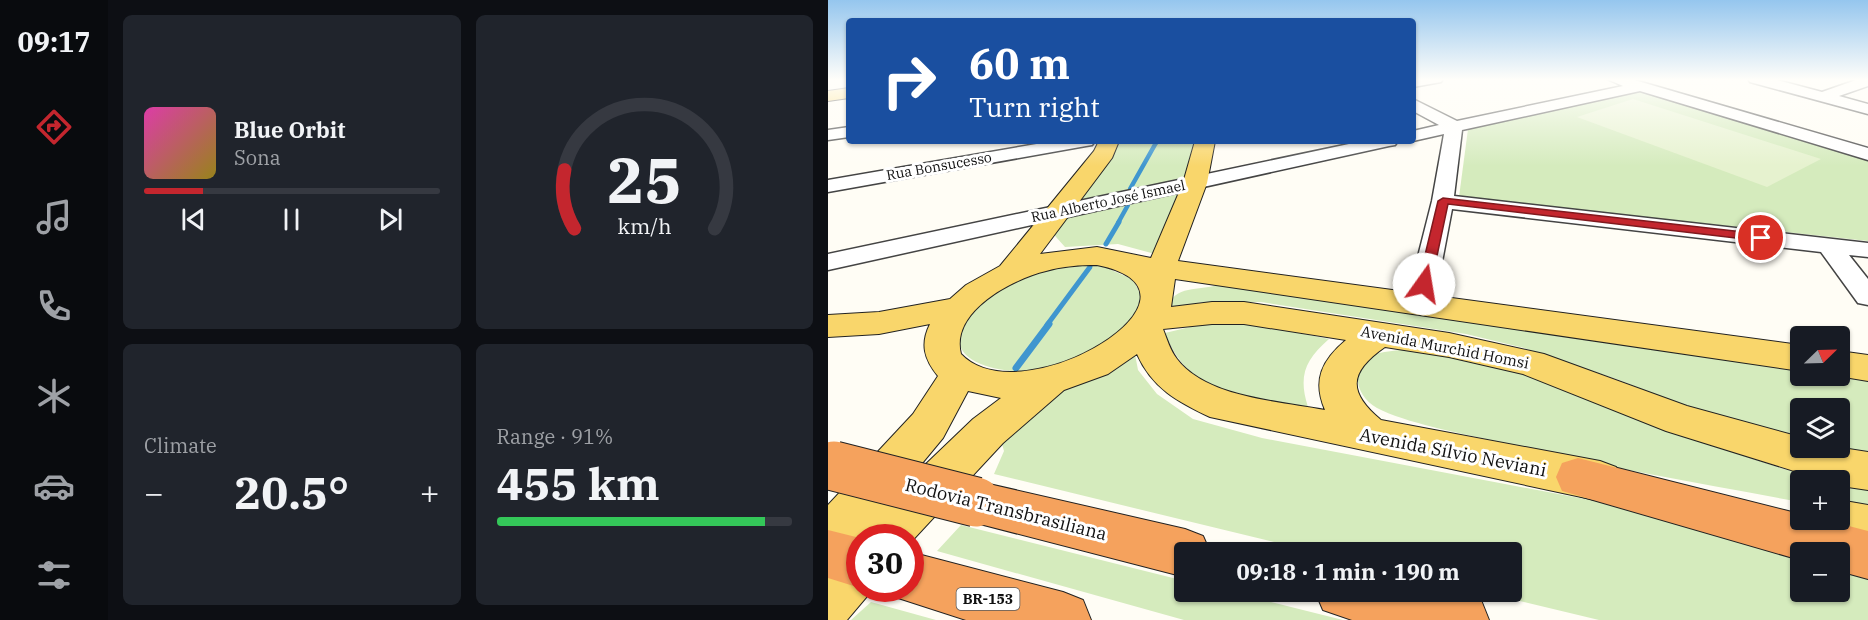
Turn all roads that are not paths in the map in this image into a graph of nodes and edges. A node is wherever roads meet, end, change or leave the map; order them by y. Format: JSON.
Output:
{"nodes":[{"id":1,"x":1420,"y":108,"type":"edge"},
{"id":2,"x":1543,"y":108,"type":"edge"},
{"id":3,"x":1707,"y":108,"type":"edge"},
{"id":4,"x":1454,"y":127,"type":"junction"},
{"id":5,"x":846,"y":132,"type":"edge"},
{"id":6,"x":828,"y":135,"type":"edge"},
{"id":7,"x":1416,"y":135,"type":"edge"},
{"id":8,"x":1069,"y":144,"type":"edge"},
{"id":9,"x":1107,"y":144,"type":"edge"},
{"id":10,"x":1204,"y":144,"type":"edge"},
{"id":11,"x":1375,"y":144,"type":"edge"},
{"id":12,"x":1868,"y":154,"type":"edge"},
{"id":13,"x":1195,"y":183,"type":"junction"},
{"id":14,"x":828,"y":186,"type":"edge"},
{"id":15,"x":1443,"y":201,"type":"junction"},
{"id":16,"x":1058,"y":212,"type":"junction"},
{"id":17,"x":1829,"y":246,"type":"junction"},
{"id":18,"x":1868,"y":250,"type":"edge"},
{"id":19,"x":828,"y":262,"type":"edge"},
{"id":20,"x":1010,"y":274,"type":"junction"},
{"id":21,"x":1149,"y":295,"type":"junction"},
{"id":22,"x":1868,"y":297,"type":"edge"},
{"id":23,"x":1420,"y":304,"type":"junction"},
{"id":24,"x":961,"y":306,"type":"junction"},
{"id":25,"x":828,"y":326,"type":"edge"},
{"id":26,"x":1381,"y":333,"type":"junction"},
{"id":27,"x":1790,"y":357,"type":"edge"},
{"id":28,"x":1850,"y":366,"type":"edge"},
{"id":29,"x":1868,"y":368,"type":"edge"},
{"id":30,"x":959,"y":373,"type":"junction"},
{"id":31,"x":1052,"y":379,"type":"junction"},
{"id":32,"x":1370,"y":435,"type":"junction"},
{"id":33,"x":831,"y":465,"type":"edge"},
{"id":34,"x":1868,"y":471,"type":"edge"},
{"id":35,"x":1578,"y":477,"type":"junction"},
{"id":36,"x":1790,"y":513,"type":"edge"},
{"id":37,"x":897,"y":524,"type":"edge"},
{"id":38,"x":1850,"y":524,"type":"edge"},
{"id":39,"x":1868,"y":528,"type":"edge"},
{"id":40,"x":828,"y":538,"type":"edge"},
{"id":41,"x":1174,"y":550,"type":"edge"},
{"id":42,"x":828,"y":554,"type":"edge"},
{"id":43,"x":1868,"y":555,"type":"edge"},
{"id":44,"x":846,"y":560,"type":"edge"},
{"id":45,"x":846,"y":580,"type":"edge"},
{"id":46,"x":924,"y":581,"type":"edge"},
{"id":47,"x":828,"y":601,"type":"edge"},
{"id":48,"x":1387,"y":602,"type":"edge"},
{"id":49,"x":1063,"y":620,"type":"edge"},
{"id":50,"x":1461,"y":620,"type":"edge"}],
"edges":[{"from":1,"to":4,"type":"street"},
{"from":2,"to":4,"type":"street"},
{"from":3,"to":12,"type":"street"},
{"from":4,"to":7,"type":"street"},
{"from":4,"to":15,"type":"street"},
{"from":5,"to":6,"type":"street"},
{"from":8,"to":14,"type":"street","name":"Rua Bonsucesso"},
{"from":9,"to":16,"type":"main road"},
{"from":10,"to":13,"type":"main road"},
{"from":11,"to":13,"type":"street","name":"Rua Alberto José Ismael"},
{"from":13,"to":16,"type":"street","name":"Rua Alberto José Ismael"},
{"from":13,"to":21,"type":"main road"},
{"from":15,"to":17,"type":"street"},
{"from":15,"to":23,"type":"street"},
{"from":16,"to":19,"type":"street","name":"Rua Alberto José Ismael"},
{"from":16,"to":20,"type":"main road"},
{"from":17,"to":18,"type":"street"},
{"from":17,"to":22,"type":"street"},
{"from":20,"to":21,"type":"main road"},
{"from":20,"to":24,"type":"main road"},
{"from":21,"to":23,"type":"main road"},
{"from":21,"to":26,"type":"main road","name":"Avenida Murchid Homsi"},
{"from":21,"to":31,"type":"main road"},
{"from":21,"to":32,"type":"main road","name":"Avenida Sílvio Neviani"},
{"from":23,"to":27,"type":"main road"},
{"from":24,"to":25,"type":"main road"},
{"from":24,"to":30,"type":"main road"},
{"from":26,"to":32,"type":"main road"},
{"from":26,"to":34,"type":"main road","name":"Avenida Murchid Homsi"},
{"from":28,"to":29,"type":"main road"},
{"from":30,"to":31,"type":"main road"},
{"from":30,"to":40,"type":"main road"},
{"from":31,"to":37,"type":"main road"},
{"from":32,"to":35,"type":"main road","name":"Avenida Sílvio Neviani"},
{"from":33,"to":41,"type":"highway","name":"Rodovia Transbrasiliana","bridge":true},
{"from":35,"to":36,"type":"main road","name":"Avenida Sílvio Neviani"},
{"from":35,"to":43,"type":"highway"},
{"from":38,"to":39,"type":"main road"},
{"from":42,"to":44,"type":"highway"},
{"from":45,"to":47,"type":"main road"},
{"from":46,"to":49,"type":"highway","number":"BR-153"},
{"from":48,"to":50,"type":"highway"}]}
